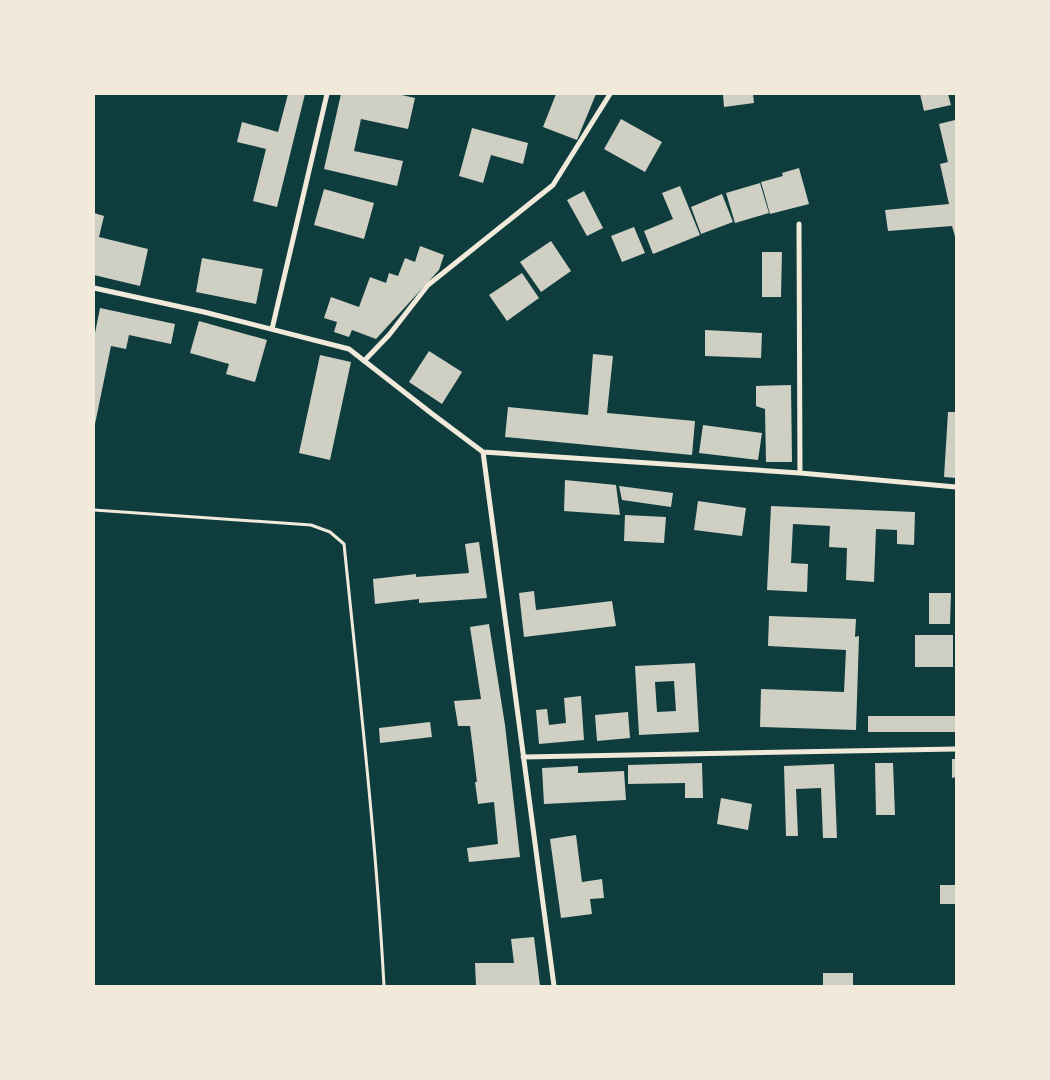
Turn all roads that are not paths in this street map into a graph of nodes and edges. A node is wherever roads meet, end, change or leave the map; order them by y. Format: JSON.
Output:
{"nodes":[{"id":1,"x":327,"y":94,"type":"edge"},
{"id":2,"x":610,"y":94,"type":"edge"},
{"id":3,"x":799,"y":224,"type":"dead end"},
{"id":4,"x":94,"y":288,"type":"edge"},
{"id":5,"x":272,"y":329,"type":"junction"},
{"id":6,"x":364,"y":361,"type":"junction"},
{"id":7,"x":483,"y":452,"type":"junction"},
{"id":8,"x":800,"y":473,"type":"junction"},
{"id":9,"x":956,"y":487,"type":"edge"},
{"id":10,"x":956,"y":749,"type":"edge"},
{"id":11,"x":523,"y":757,"type":"junction"},
{"id":12,"x":554,"y":986,"type":"edge"}],
"edges":[{"from":1,"to":5,"type":"street"},
{"from":2,"to":6,"type":"street"},
{"from":3,"to":8,"type":"street"},
{"from":4,"to":5,"type":"street"},
{"from":5,"to":6,"type":"street"},
{"from":6,"to":7,"type":"street"},
{"from":7,"to":8,"type":"street"},
{"from":7,"to":11,"type":"street"},
{"from":8,"to":9,"type":"street"},
{"from":10,"to":11,"type":"street"},
{"from":11,"to":12,"type":"street"}]}
